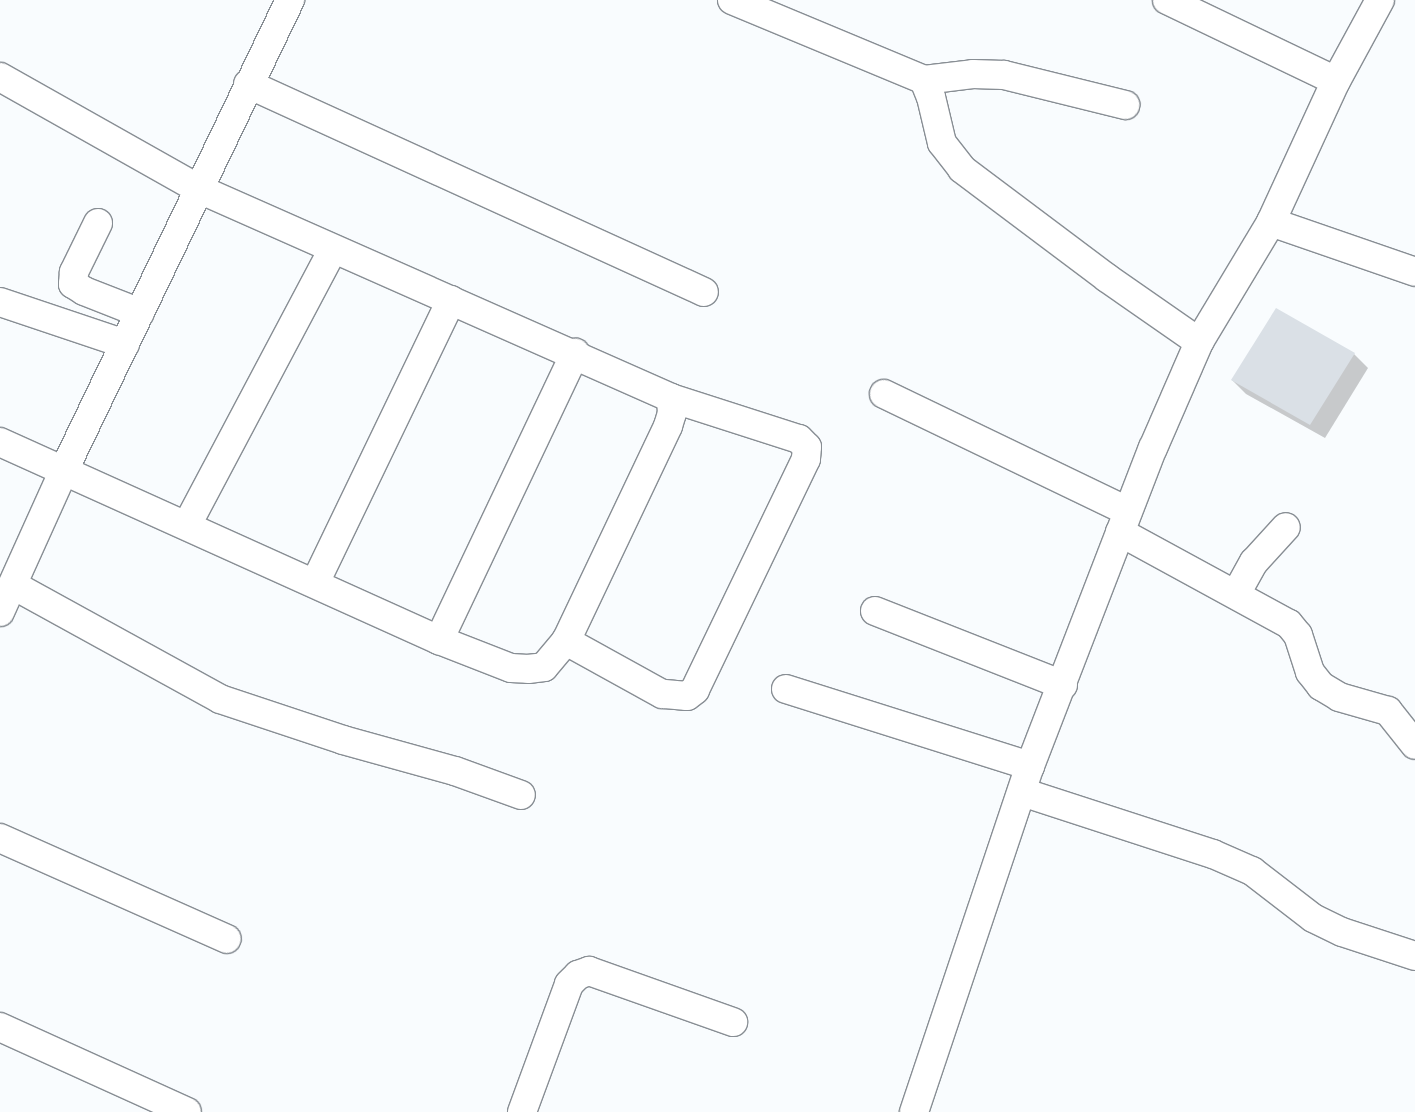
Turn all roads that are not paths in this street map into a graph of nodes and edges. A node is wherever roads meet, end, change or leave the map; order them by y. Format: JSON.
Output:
{"nodes":[{"id":1,"x":290,"y":0,"type":"edge"},
{"id":2,"x":732,"y":0,"type":"edge"},
{"id":3,"x":1168,"y":0,"type":"edge"},
{"id":4,"x":1380,"y":0,"type":"edge"},
{"id":5,"x":0,"y":77,"type":"edge"},
{"id":6,"x":924,"y":80,"type":"junction"},
{"id":7,"x":1336,"y":81,"type":"junction"},
{"id":8,"x":248,"y":84,"type":"junction"},
{"id":9,"x":1125,"y":105,"type":"dead end"},
{"id":10,"x":198,"y":189,"type":"junction"},
{"id":11,"x":98,"y":222,"type":"dead end"},
{"id":12,"x":1270,"y":222,"type":"junction"},
{"id":13,"x":333,"y":249,"type":"junction"},
{"id":14,"x":1415,"y":272,"type":"edge"},
{"id":15,"x":704,"y":292,"type":"dead end"},
{"id":16,"x":451,"y":300,"type":"junction"},
{"id":17,"x":0,"y":302,"type":"edge"},
{"id":18,"x":140,"y":313,"type":"junction"},
{"id":19,"x":1199,"y":342,"type":"junction"},
{"id":20,"x":125,"y":344,"type":"junction"},
{"id":21,"x":575,"y":354,"type":"junction"},
{"id":22,"x":884,"y":394,"type":"dead end"},
{"id":23,"x":671,"y":398,"type":"junction"},
{"id":24,"x":0,"y":442,"type":"edge"},
{"id":25,"x":64,"y":470,"type":"junction"},
{"id":26,"x":1123,"y":521,"type":"junction"},
{"id":27,"x":187,"y":525,"type":"junction"},
{"id":28,"x":1286,"y":527,"type":"dead end"},
{"id":29,"x":315,"y":584,"type":"junction"},
{"id":30,"x":13,"y":585,"type":"junction"},
{"id":31,"x":1236,"y":594,"type":"junction"},
{"id":32,"x":875,"y":611,"type":"dead end"},
{"id":33,"x":0,"y":612,"type":"edge"},
{"id":34,"x":439,"y":640,"type":"junction"},
{"id":35,"x":566,"y":641,"type":"junction"},
{"id":36,"x":1063,"y":686,"type":"junction"},
{"id":37,"x":786,"y":689,"type":"dead end"},
{"id":38,"x":1415,"y":745,"type":"edge"},
{"id":39,"x":1030,"y":766,"type":"junction"},
{"id":40,"x":1022,"y":792,"type":"junction"},
{"id":41,"x":521,"y":795,"type":"dead end"},
{"id":42,"x":0,"y":838,"type":"edge"},
{"id":43,"x":227,"y":939,"type":"dead end"},
{"id":44,"x":1415,"y":956,"type":"edge"},
{"id":45,"x":733,"y":1022,"type":"dead end"},
{"id":46,"x":0,"y":1027,"type":"edge"},
{"id":47,"x":187,"y":1112,"type":"edge"},
{"id":48,"x":522,"y":1112,"type":"edge"},
{"id":49,"x":914,"y":1112,"type":"edge"}],
"edges":[{"from":1,"to":8,"type":"street"},
{"from":2,"to":6,"type":"street"},
{"from":3,"to":7,"type":"street"},
{"from":4,"to":7,"type":"street"},
{"from":5,"to":10,"type":"street"},
{"from":6,"to":9,"type":"street"},
{"from":6,"to":19,"type":"street"},
{"from":7,"to":12,"type":"street"},
{"from":8,"to":10,"type":"street"},
{"from":8,"to":15,"type":"street"},
{"from":10,"to":13,"type":"street"},
{"from":10,"to":18,"type":"street"},
{"from":11,"to":18,"type":"street"},
{"from":12,"to":14,"type":"street"},
{"from":12,"to":19,"type":"street"},
{"from":13,"to":16,"type":"street"},
{"from":13,"to":27,"type":"street"},
{"from":16,"to":21,"type":"street"},
{"from":16,"to":29,"type":"street"},
{"from":17,"to":20,"type":"street"},
{"from":18,"to":20,"type":"street"},
{"from":19,"to":26,"type":"street"},
{"from":20,"to":25,"type":"street"},
{"from":21,"to":23,"type":"street"},
{"from":21,"to":34,"type":"street"},
{"from":22,"to":26,"type":"street"},
{"from":23,"to":35,"type":"street"},
{"from":23,"to":35,"type":"street"},
{"from":24,"to":25,"type":"street"},
{"from":25,"to":27,"type":"street"},
{"from":25,"to":30,"type":"street"},
{"from":26,"to":31,"type":"street"},
{"from":26,"to":36,"type":"street"},
{"from":27,"to":29,"type":"street"},
{"from":28,"to":31,"type":"street"},
{"from":29,"to":34,"type":"street"},
{"from":30,"to":33,"type":"street"},
{"from":30,"to":41,"type":"street"},
{"from":31,"to":38,"type":"street"},
{"from":32,"to":36,"type":"street"},
{"from":34,"to":35,"type":"street"},
{"from":36,"to":39,"type":"street"},
{"from":37,"to":39,"type":"street"},
{"from":39,"to":40,"type":"street"},
{"from":40,"to":44,"type":"street"},
{"from":40,"to":49,"type":"street"},
{"from":42,"to":43,"type":"street"},
{"from":45,"to":48,"type":"street"},
{"from":46,"to":47,"type":"street"}]}
